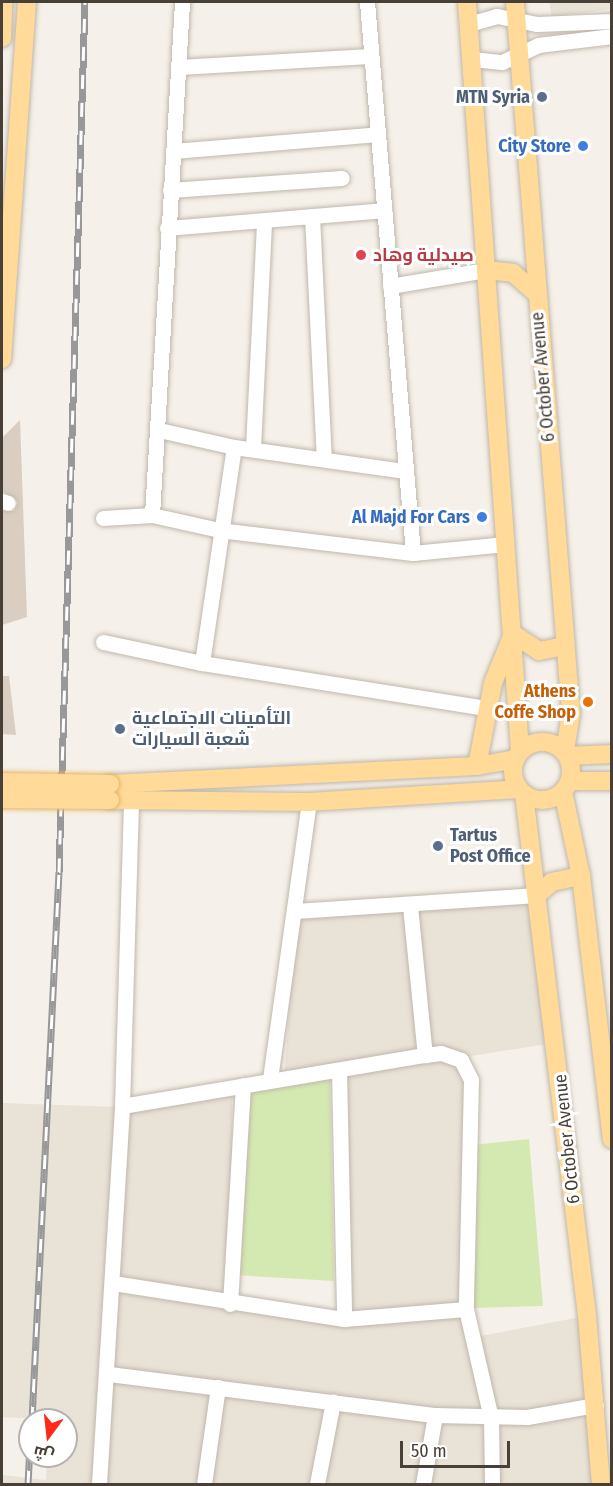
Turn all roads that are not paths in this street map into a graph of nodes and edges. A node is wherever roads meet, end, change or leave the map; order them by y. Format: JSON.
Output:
{"nodes":[{"id":1,"x":3,"y":2,"type":"edge"},
{"id":2,"x":27,"y":2,"type":"edge"},
{"id":3,"x":182,"y":2,"type":"edge"},
{"id":4,"x":367,"y":2,"type":"edge"},
{"id":5,"x":467,"y":2,"type":"edge"},
{"id":6,"x":515,"y":2,"type":"edge"},
{"id":7,"x":516,"y":20,"type":"junction"},
{"id":8,"x":612,"y":21,"type":"edge"},
{"id":9,"x":469,"y":24,"type":"junction"},
{"id":10,"x":2,"y":29,"type":"edge"},
{"id":11,"x":612,"y":36,"type":"edge"},
{"id":12,"x":2,"y":38,"type":"edge"},
{"id":13,"x":519,"y":53,"type":"junction"},
{"id":14,"x":371,"y":56,"type":"junction"},
{"id":15,"x":472,"y":59,"type":"junction"},
{"id":16,"x":178,"y":67,"type":"junction"},
{"id":17,"x":378,"y":134,"type":"junction"},
{"id":18,"x":173,"y":150,"type":"junction"},
{"id":19,"x":342,"y":178,"type":"dead end"},
{"id":20,"x":170,"y":190,"type":"junction"},
{"id":21,"x":384,"y":210,"type":"junction"},
{"id":22,"x":312,"y":216,"type":"junction"},
{"id":23,"x":264,"y":221,"type":"junction"},
{"id":24,"x":167,"y":228,"type":"junction"},
{"id":25,"x":486,"y":270,"type":"junction"},
{"id":26,"x":390,"y":286,"type":"junction"},
{"id":27,"x":536,"y":292,"type":"junction"},
{"id":28,"x":2,"y":359,"type":"edge"},
{"id":29,"x":159,"y":430,"type":"junction"},
{"id":30,"x":234,"y":447,"type":"junction"},
{"id":31,"x":253,"y":448,"type":"junction"},
{"id":32,"x":324,"y":459,"type":"junction"},
{"id":33,"x":405,"y":471,"type":"junction"},
{"id":34,"x":152,"y":515,"type":"junction"},
{"id":35,"x":103,"y":518,"type":"dead end"},
{"id":36,"x":219,"y":530,"type":"junction"},
{"id":37,"x":506,"y":544,"type":"junction"},
{"id":38,"x":413,"y":553,"type":"junction"},
{"id":39,"x":513,"y":634,"type":"junction"},
{"id":40,"x":103,"y":642,"type":"dead end"},
{"id":41,"x":565,"y":646,"type":"junction"},
{"id":42,"x":202,"y":663,"type":"junction"},
{"id":43,"x":486,"y":708,"type":"junction"},
{"id":44,"x":567,"y":754,"type":"junction"},
{"id":45,"x":612,"y":754,"type":"edge"},
{"id":46,"x":517,"y":755,"type":"junction"},
{"id":47,"x":477,"y":766,"type":"junction"},
{"id":48,"x":612,"y":781,"type":"edge"},
{"id":49,"x":2,"y":782,"type":"edge"},
{"id":50,"x":566,"y":787,"type":"junction"},
{"id":51,"x":522,"y":791,"type":"junction"},
{"id":52,"x":110,"y":792,"type":"junction"},
{"id":53,"x":2,"y":799,"type":"edge"},
{"id":54,"x":131,"y":800,"type":"junction"},
{"id":55,"x":309,"y":802,"type":"junction"},
{"id":56,"x":581,"y":876,"type":"junction"},
{"id":57,"x":537,"y":895,"type":"junction"},
{"id":58,"x":410,"y":906,"type":"junction"},
{"id":59,"x":295,"y":911,"type":"junction"},
{"id":60,"x":425,"y":1055,"type":"junction"},
{"id":61,"x":339,"y":1070,"type":"junction"},
{"id":62,"x":270,"y":1079,"type":"junction"},
{"id":63,"x":243,"y":1085,"type":"junction"},
{"id":64,"x":122,"y":1106,"type":"junction"},
{"id":65,"x":612,"y":1139,"type":"edge"},
{"id":66,"x":113,"y":1283,"type":"junction"},
{"id":67,"x":231,"y":1304,"type":"junction"},
{"id":68,"x":466,"y":1309,"type":"junction"},
{"id":69,"x":344,"y":1319,"type":"junction"},
{"id":70,"x":109,"y":1374,"type":"junction"},
{"id":71,"x":218,"y":1387,"type":"junction"},
{"id":72,"x":333,"y":1402,"type":"junction"},
{"id":73,"x":596,"y":1405,"type":"junction"},
{"id":74,"x":435,"y":1415,"type":"junction"},
{"id":75,"x":491,"y":1418,"type":"junction"},
{"id":76,"x":99,"y":1485,"type":"edge"},
{"id":77,"x":204,"y":1485,"type":"edge"},
{"id":78,"x":317,"y":1485,"type":"edge"},
{"id":79,"x":423,"y":1485,"type":"edge"},
{"id":80,"x":492,"y":1485,"type":"edge"},
{"id":81,"x":601,"y":1485,"type":"edge"}],
"edges":[{"from":1,"to":10,"type":"main road"},
{"from":2,"to":28,"type":"main road"},
{"from":3,"to":16,"type":"street"},
{"from":4,"to":14,"type":"street"},
{"from":5,"to":9,"type":"main road"},
{"from":6,"to":7,"type":"main road","name":"6 October Avenue"},
{"from":7,"to":8,"type":"street"},
{"from":7,"to":9,"type":"street"},
{"from":7,"to":13,"type":"main road","name":"6 October Avenue"},
{"from":9,"to":15,"type":"main road"},
{"from":10,"to":12,"type":"main road"},
{"from":11,"to":13,"type":"street"},
{"from":13,"to":15,"type":"street"},
{"from":13,"to":27,"type":"main road","name":"6 October Avenue"},
{"from":14,"to":16,"type":"street"},
{"from":14,"to":17,"type":"street"},
{"from":15,"to":25,"type":"main road"},
{"from":16,"to":18,"type":"street"},
{"from":17,"to":18,"type":"street"},
{"from":17,"to":21,"type":"street"},
{"from":18,"to":20,"type":"street"},
{"from":19,"to":20,"type":"street"},
{"from":20,"to":24,"type":"street"},
{"from":21,"to":22,"type":"street"},
{"from":21,"to":26,"type":"street"},
{"from":22,"to":23,"type":"street"},
{"from":22,"to":32,"type":"street"},
{"from":23,"to":24,"type":"street"},
{"from":23,"to":31,"type":"street"},
{"from":24,"to":29,"type":"street"},
{"from":25,"to":26,"type":"street"},
{"from":25,"to":27,"type":"main road"},
{"from":25,"to":37,"type":"main road"},
{"from":26,"to":33,"type":"street"},
{"from":27,"to":41,"type":"main road","name":"6 October Avenue"},
{"from":29,"to":30,"type":"street"},
{"from":29,"to":34,"type":"street"},
{"from":30,"to":31,"type":"street"},
{"from":30,"to":36,"type":"street"},
{"from":31,"to":32,"type":"street"},
{"from":32,"to":33,"type":"street"},
{"from":33,"to":38,"type":"street"},
{"from":34,"to":35,"type":"street"},
{"from":34,"to":36,"type":"street"},
{"from":36,"to":38,"type":"street"},
{"from":36,"to":42,"type":"street"},
{"from":37,"to":38,"type":"street"},
{"from":37,"to":39,"type":"main road"},
{"from":39,"to":41,"type":"main road"},
{"from":39,"to":43,"type":"main road"},
{"from":39,"to":46,"type":"main road"},
{"from":40,"to":42,"type":"street"},
{"from":41,"to":44,"type":"main road","name":"6 October Avenue"},
{"from":42,"to":43,"type":"street"},
{"from":43,"to":47,"type":"main road"},
{"from":44,"to":45,"type":"main road"},
{"from":44,"to":46,"type":"main road"},
{"from":44,"to":50,"type":"main road"},
{"from":46,"to":47,"type":"main road"},
{"from":46,"to":51,"type":"main road"},
{"from":47,"to":52,"type":"main road"},
{"from":48,"to":50,"type":"main road"},
{"from":49,"to":52,"type":"main road","bridge":true},
{"from":50,"to":51,"type":"main road"},
{"from":50,"to":56,"type":"main road"},
{"from":51,"to":55,"type":"main road"},
{"from":51,"to":57,"type":"main road","name":"6 October Avenue"},
{"from":52,"to":53,"type":"main road","bridge":true},
{"from":52,"to":54,"type":"main road"},
{"from":54,"to":55,"type":"main road"},
{"from":54,"to":64,"type":"street"},
{"from":55,"to":59,"type":"street"},
{"from":56,"to":57,"type":"main road"},
{"from":56,"to":65,"type":"main road"},
{"from":57,"to":58,"type":"street"},
{"from":57,"to":73,"type":"main road","name":"6 October Avenue"},
{"from":58,"to":59,"type":"street"},
{"from":58,"to":60,"type":"street"},
{"from":59,"to":62,"type":"street"},
{"from":60,"to":61,"type":"street"},
{"from":60,"to":68,"type":"street"},
{"from":61,"to":62,"type":"street"},
{"from":61,"to":69,"type":"street"},
{"from":62,"to":63,"type":"street"},
{"from":63,"to":64,"type":"street"},
{"from":63,"to":67,"type":"street"},
{"from":64,"to":66,"type":"street"},
{"from":66,"to":67,"type":"street"},
{"from":66,"to":70,"type":"street"},
{"from":67,"to":69,"type":"street"},
{"from":68,"to":69,"type":"street"},
{"from":68,"to":75,"type":"street"},
{"from":70,"to":71,"type":"street"},
{"from":70,"to":76,"type":"street"},
{"from":71,"to":72,"type":"street"},
{"from":71,"to":77,"type":"street"},
{"from":72,"to":74,"type":"street"},
{"from":72,"to":78,"type":"street"},
{"from":73,"to":75,"type":"street"},
{"from":73,"to":81,"type":"main road","name":"6 October Avenue"},
{"from":74,"to":75,"type":"street"},
{"from":74,"to":79,"type":"street"},
{"from":75,"to":80,"type":"street"}]}
